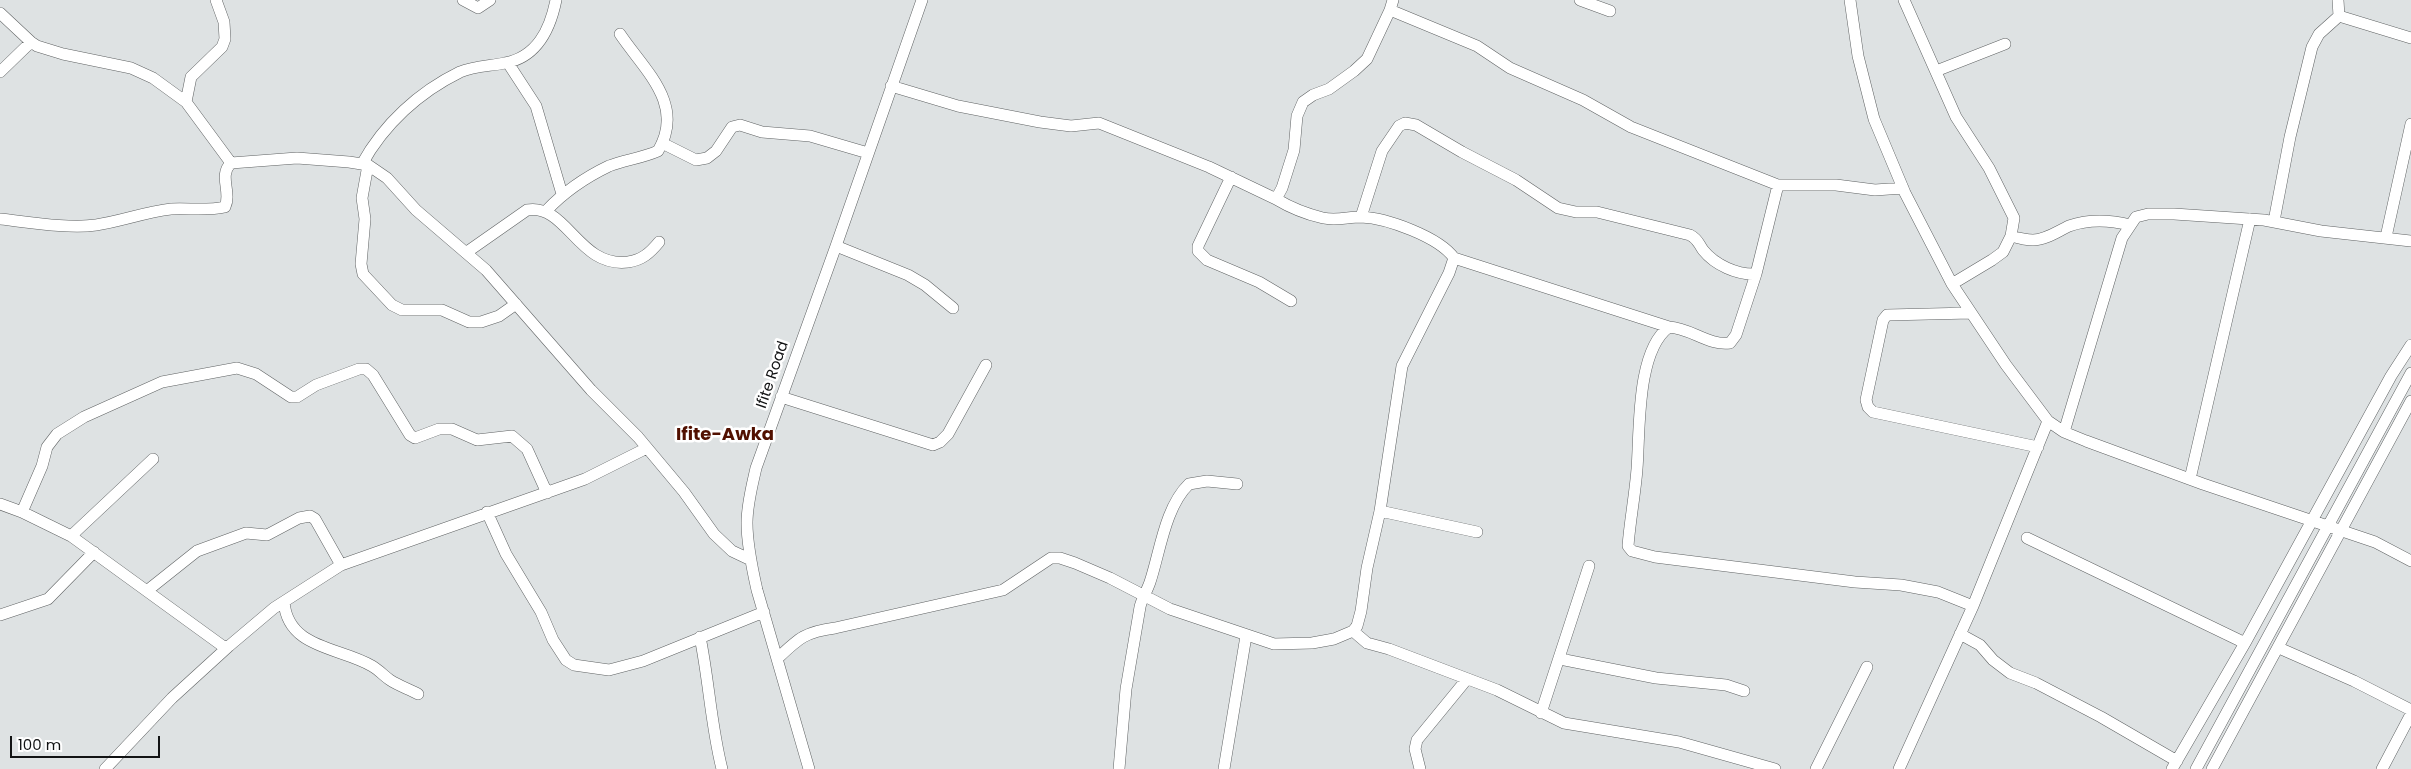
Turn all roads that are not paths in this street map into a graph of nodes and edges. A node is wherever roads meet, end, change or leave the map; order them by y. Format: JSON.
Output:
{"nodes":[{"id":1,"x":216,"y":0,"type":"edge"},
{"id":2,"x":463,"y":0,"type":"edge"},
{"id":3,"x":490,"y":0,"type":"edge"},
{"id":4,"x":556,"y":0,"type":"edge"},
{"id":5,"x":922,"y":0,"type":"edge"},
{"id":6,"x":1580,"y":0,"type":"edge"},
{"id":7,"x":1850,"y":0,"type":"edge"},
{"id":8,"x":1904,"y":0,"type":"edge"},
{"id":9,"x":2338,"y":0,"type":"edge"},
{"id":10,"x":1392,"y":5,"type":"edge"},
{"id":11,"x":1610,"y":11,"type":"dead end"},
{"id":12,"x":0,"y":13,"type":"edge"},
{"id":13,"x":2339,"y":16,"type":"junction"},
{"id":14,"x":620,"y":34,"type":"dead end"},
{"id":15,"x":2411,"y":38,"type":"edge"},
{"id":16,"x":30,"y":42,"type":"junction"},
{"id":17,"x":2005,"y":44,"type":"dead end"},
{"id":18,"x":508,"y":63,"type":"junction"},
{"id":19,"x":1936,"y":71,"type":"junction"},
{"id":20,"x":0,"y":72,"type":"edge"},
{"id":21,"x":891,"y":86,"type":"junction"},
{"id":22,"x":186,"y":102,"type":"junction"},
{"id":23,"x":2411,"y":124,"type":"edge"},
{"id":24,"x":662,"y":143,"type":"junction"},
{"id":25,"x":868,"y":154,"type":"junction"},
{"id":26,"x":231,"y":163,"type":"junction"},
{"id":27,"x":365,"y":164,"type":"junction"},
{"id":28,"x":1231,"y":177,"type":"junction"},
{"id":29,"x":1778,"y":185,"type":"junction"},
{"id":30,"x":1903,"y":188,"type":"junction"},
{"id":31,"x":562,"y":194,"type":"junction"},
{"id":32,"x":1276,"y":199,"type":"junction"},
{"id":33,"x":546,"y":211,"type":"junction"},
{"id":34,"x":1361,"y":217,"type":"junction"},
{"id":35,"x":0,"y":219,"type":"edge"},
{"id":36,"x":2250,"y":219,"type":"junction"},
{"id":37,"x":2274,"y":221,"type":"junction"},
{"id":38,"x":2130,"y":225,"type":"junction"},
{"id":39,"x":2011,"y":236,"type":"junction"},
{"id":40,"x":2386,"y":237,"type":"junction"},
{"id":41,"x":2411,"y":241,"type":"edge"},
{"id":42,"x":659,"y":242,"type":"dead end"},
{"id":43,"x":836,"y":246,"type":"junction"},
{"id":44,"x":467,"y":252,"type":"junction"},
{"id":45,"x":1454,"y":258,"type":"junction"},
{"id":46,"x":1756,"y":274,"type":"junction"},
{"id":47,"x":1952,"y":284,"type":"junction"},
{"id":48,"x":1291,"y":301,"type":"dead end"},
{"id":49,"x":516,"y":304,"type":"junction"},
{"id":50,"x":953,"y":308,"type":"dead end"},
{"id":51,"x":1971,"y":313,"type":"junction"},
{"id":52,"x":1668,"y":327,"type":"junction"},
{"id":53,"x":2411,"y":345,"type":"edge"},
{"id":54,"x":986,"y":364,"type":"dead end"},
{"id":55,"x":2411,"y":373,"type":"edge"},
{"id":56,"x":781,"y":397,"type":"junction"},
{"id":57,"x":2411,"y":401,"type":"edge"},
{"id":58,"x":2048,"y":421,"type":"junction"},
{"id":59,"x":2064,"y":432,"type":"junction"},
{"id":60,"x":2038,"y":447,"type":"junction"},
{"id":61,"x":647,"y":448,"type":"junction"},
{"id":62,"x":153,"y":459,"type":"dead end"},
{"id":63,"x":2190,"y":479,"type":"junction"},
{"id":64,"x":1237,"y":484,"type":"dead end"},
{"id":65,"x":547,"y":493,"type":"junction"},
{"id":66,"x":0,"y":504,"type":"edge"},
{"id":67,"x":1380,"y":511,"type":"junction"},
{"id":68,"x":22,"y":512,"type":"junction"},
{"id":69,"x":487,"y":512,"type":"junction"},
{"id":70,"x":2312,"y":522,"type":"junction"},
{"id":71,"x":2329,"y":526,"type":"junction"},
{"id":72,"x":2341,"y":531,"type":"junction"},
{"id":73,"x":1477,"y":532,"type":"dead end"},
{"id":74,"x":71,"y":536,"type":"junction"},
{"id":75,"x":2027,"y":538,"type":"dead end"},
{"id":76,"x":94,"y":552,"type":"junction"},
{"id":77,"x":751,"y":560,"type":"junction"},
{"id":78,"x":2411,"y":561,"type":"edge"},
{"id":79,"x":341,"y":566,"type":"junction"},
{"id":80,"x":1589,"y":566,"type":"dead end"},
{"id":81,"x":148,"y":590,"type":"junction"},
{"id":82,"x":1143,"y":594,"type":"junction"},
{"id":83,"x":284,"y":602,"type":"junction"},
{"id":84,"x":1973,"y":606,"type":"junction"},
{"id":85,"x":764,"y":612,"type":"junction"},
{"id":86,"x":0,"y":615,"type":"edge"},
{"id":87,"x":1353,"y":631,"type":"junction"},
{"id":88,"x":1960,"y":634,"type":"junction"},
{"id":89,"x":1246,"y":636,"type":"junction"},
{"id":90,"x":700,"y":637,"type":"junction"},
{"id":91,"x":2245,"y":643,"type":"junction"},
{"id":92,"x":229,"y":646,"type":"junction"},
{"id":93,"x":2279,"y":648,"type":"junction"},
{"id":94,"x":778,"y":658,"type":"junction"},
{"id":95,"x":1560,"y":659,"type":"junction"},
{"id":96,"x":1867,"y":667,"type":"dead end"},
{"id":97,"x":1467,"y":679,"type":"junction"},
{"id":98,"x":1744,"y":691,"type":"dead end"},
{"id":99,"x":418,"y":694,"type":"dead end"},
{"id":100,"x":2411,"y":710,"type":"edge"},
{"id":101,"x":1541,"y":713,"type":"junction"},
{"id":102,"x":2411,"y":714,"type":"edge"},
{"id":103,"x":1751,"y":765,"type":"edge"},
{"id":104,"x":2174,"y":765,"type":"edge"},
{"id":105,"x":105,"y":769,"type":"edge"},
{"id":106,"x":722,"y":769,"type":"edge"},
{"id":107,"x":809,"y":769,"type":"edge"},
{"id":108,"x":1119,"y":769,"type":"edge"},
{"id":109,"x":1224,"y":769,"type":"edge"},
{"id":110,"x":1420,"y":769,"type":"edge"},
{"id":111,"x":1775,"y":769,"type":"edge"},
{"id":112,"x":1816,"y":769,"type":"edge"},
{"id":113,"x":1899,"y":769,"type":"edge"},
{"id":114,"x":2196,"y":769,"type":"edge"},
{"id":115,"x":2212,"y":769,"type":"edge"},
{"id":116,"x":2382,"y":769,"type":"edge"}],
"edges":[{"from":1,"to":22,"type":"street"},
{"from":2,"to":3,"type":"street"},
{"from":4,"to":18,"type":"street"},
{"from":5,"to":21,"type":"street","name":"Ifite Road"},
{"from":6,"to":11,"type":"street"},
{"from":7,"to":30,"type":"street"},
{"from":8,"to":19,"type":"street"},
{"from":9,"to":13,"type":"street"},
{"from":10,"to":29,"type":"street"},
{"from":10,"to":32,"type":"street"},
{"from":12,"to":16,"type":"street"},
{"from":13,"to":15,"type":"street"},
{"from":13,"to":37,"type":"street"},
{"from":14,"to":24,"type":"street"},
{"from":16,"to":20,"type":"street"},
{"from":16,"to":22,"type":"street"},
{"from":17,"to":19,"type":"street"},
{"from":18,"to":27,"type":"street"},
{"from":18,"to":31,"type":"street"},
{"from":19,"to":39,"type":"street"},
{"from":21,"to":25,"type":"street","name":"Ifite Road"},
{"from":21,"to":28,"type":"street"},
{"from":22,"to":26,"type":"street"},
{"from":23,"to":40,"type":"street"},
{"from":24,"to":25,"type":"street"},
{"from":24,"to":31,"type":"street"},
{"from":25,"to":43,"type":"street","name":"Ifite Road"},
{"from":26,"to":27,"type":"street"},
{"from":26,"to":35,"type":"street"},
{"from":27,"to":44,"type":"street"},
{"from":27,"to":49,"type":"street"},
{"from":28,"to":32,"type":"street"},
{"from":28,"to":48,"type":"street"},
{"from":29,"to":30,"type":"street"},
{"from":29,"to":46,"type":"street"},
{"from":30,"to":47,"type":"street"},
{"from":31,"to":33,"type":"street"},
{"from":32,"to":34,"type":"street"},
{"from":33,"to":42,"type":"street"},
{"from":33,"to":44,"type":"street"},
{"from":34,"to":45,"type":"street"},
{"from":34,"to":46,"type":"street"},
{"from":36,"to":37,"type":"street"},
{"from":36,"to":38,"type":"street"},
{"from":36,"to":63,"type":"street"},
{"from":37,"to":40,"type":"street"},
{"from":38,"to":39,"type":"street"},
{"from":38,"to":59,"type":"street"},
{"from":39,"to":47,"type":"street"},
{"from":40,"to":41,"type":"street"},
{"from":43,"to":50,"type":"street"},
{"from":43,"to":56,"type":"street","name":"Ifite Road"},
{"from":44,"to":49,"type":"street"},
{"from":45,"to":52,"type":"street"},
{"from":45,"to":67,"type":"street"},
{"from":46,"to":52,"type":"street"},
{"from":47,"to":51,"type":"street"},
{"from":49,"to":61,"type":"street"},
{"from":51,"to":58,"type":"street"},
{"from":51,"to":60,"type":"street"},
{"from":52,"to":84,"type":"street"},
{"from":53,"to":70,"type":"street"},
{"from":54,"to":56,"type":"street"},
{"from":55,"to":71,"type":"street"},
{"from":56,"to":77,"type":"street","name":"Ifite Road"},
{"from":57,"to":72,"type":"street"},
{"from":58,"to":59,"type":"street"},
{"from":58,"to":60,"type":"street"},
{"from":59,"to":63,"type":"street"},
{"from":60,"to":84,"type":"street"},
{"from":61,"to":65,"type":"street"},
{"from":61,"to":77,"type":"street"},
{"from":62,"to":74,"type":"street"},
{"from":63,"to":70,"type":"street"},
{"from":64,"to":82,"type":"street"},
{"from":65,"to":68,"type":"street"},
{"from":65,"to":69,"type":"street"},
{"from":66,"to":68,"type":"street"},
{"from":67,"to":73,"type":"street"},
{"from":67,"to":87,"type":"street"},
{"from":68,"to":74,"type":"street"},
{"from":69,"to":79,"type":"street"},
{"from":69,"to":90,"type":"street"},
{"from":70,"to":71,"type":"street"},
{"from":70,"to":91,"type":"street"},
{"from":71,"to":72,"type":"street"},
{"from":71,"to":114,"type":"street"},
{"from":72,"to":78,"type":"street"},
{"from":72,"to":93,"type":"street"},
{"from":74,"to":76,"type":"street"},
{"from":75,"to":91,"type":"street"},
{"from":76,"to":81,"type":"street"},
{"from":76,"to":86,"type":"street"},
{"from":77,"to":85,"type":"street","name":"Ifite Road"},
{"from":79,"to":81,"type":"street"},
{"from":79,"to":83,"type":"street"},
{"from":80,"to":95,"type":"street"},
{"from":81,"to":92,"type":"street"},
{"from":82,"to":89,"type":"street"},
{"from":82,"to":94,"type":"street"},
{"from":82,"to":108,"type":"street"},
{"from":83,"to":92,"type":"street"},
{"from":83,"to":99,"type":"street"},
{"from":84,"to":88,"type":"street"},
{"from":85,"to":90,"type":"street"},
{"from":85,"to":94,"type":"street","name":"Ifite Road"},
{"from":87,"to":89,"type":"street"},
{"from":87,"to":97,"type":"street"},
{"from":88,"to":104,"type":"street"},
{"from":88,"to":113,"type":"street"},
{"from":89,"to":109,"type":"street"},
{"from":90,"to":106,"type":"street"},
{"from":91,"to":104,"type":"street"},
{"from":92,"to":105,"type":"street"},
{"from":93,"to":100,"type":"street"},
{"from":93,"to":115,"type":"street"},
{"from":94,"to":107,"type":"street","name":"Ifite Road"},
{"from":95,"to":98,"type":"street"},
{"from":95,"to":101,"type":"street"},
{"from":96,"to":112,"type":"street"},
{"from":97,"to":101,"type":"street"},
{"from":97,"to":110,"type":"street"},
{"from":101,"to":103,"type":"street"},
{"from":102,"to":116,"type":"street"},
{"from":103,"to":111,"type":"street"}]}
